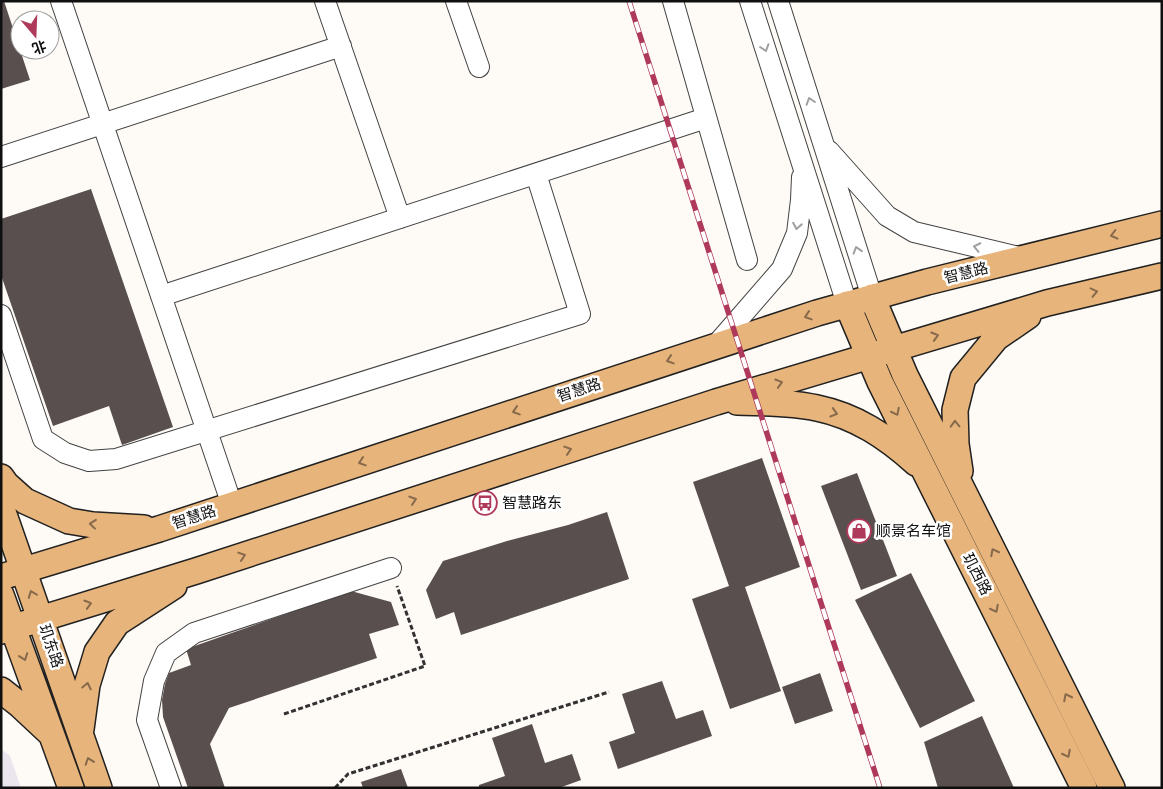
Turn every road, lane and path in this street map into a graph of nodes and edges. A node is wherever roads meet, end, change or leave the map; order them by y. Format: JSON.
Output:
{"nodes":[{"id":1,"x":61,"y":1,"type":"edge"},
{"id":2,"x":325,"y":1,"type":"edge"},
{"id":3,"x":456,"y":1,"type":"edge"},
{"id":4,"x":673,"y":1,"type":"edge"},
{"id":5,"x":750,"y":1,"type":"edge"},
{"id":6,"x":778,"y":1,"type":"edge"},
{"id":7,"x":341,"y":46,"type":"junction"},
{"id":8,"x":479,"y":68,"type":"dead end"},
{"id":9,"x":706,"y":118,"type":"junction"},
{"id":10,"x":102,"y":124,"type":"junction"},
{"id":11,"x":826,"y":148,"type":"junction"},
{"id":12,"x":1,"y":157,"type":"edge"},
{"id":13,"x":802,"y":160,"type":"junction"},
{"id":14,"x":536,"y":174,"type":"junction"},
{"id":15,"x":400,"y":218,"type":"junction"},
{"id":16,"x":1162,"y":224,"type":"edge"},
{"id":17,"x":1024,"y":258,"type":"junction"},
{"id":18,"x":748,"y":260,"type":"dead end"},
{"id":19,"x":1162,"y":276,"type":"edge"},
{"id":20,"x":161,"y":296,"type":"junction"},
{"id":21,"x":872,"y":297,"type":"junction"},
{"id":22,"x":1047,"y":303,"type":"junction"},
{"id":23,"x":847,"y":304,"type":"junction"},
{"id":24,"x":1,"y":315,"type":"edge"},
{"id":25,"x":716,"y":345,"type":"junction"},
{"id":26,"x":893,"y":349,"type":"junction"},
{"id":27,"x":868,"y":356,"type":"junction"},
{"id":28,"x":716,"y":402,"type":"junction"},
{"id":29,"x":207,"y":430,"type":"junction"},
{"id":30,"x":926,"y":471,"type":"junction"},
{"id":31,"x":1,"y":477,"type":"edge"},
{"id":32,"x":963,"y":490,"type":"junction"},
{"id":33,"x":232,"y":505,"type":"junction"},
{"id":34,"x":1,"y":506,"type":"edge"},
{"id":35,"x":159,"y":529,"type":"junction"},
{"id":36,"x":391,"y":568,"type":"joint"},
{"id":37,"x":196,"y":571,"type":"junction"},
{"id":38,"x":12,"y":574,"type":"edge"},
{"id":39,"x":1,"y":595,"type":"edge"},
{"id":40,"x":41,"y":619,"type":"junction"},
{"id":41,"x":7,"y":629,"type":"edge"},
{"id":42,"x":1,"y":690,"type":"edge"},
{"id":43,"x":609,"y":692,"type":"dead end"},
{"id":44,"x":284,"y":714,"type":"dead end"},
{"id":45,"x":80,"y":734,"type":"junction"},
{"id":46,"x":54,"y":736,"type":"junction"},
{"id":47,"x":71,"y":788,"type":"edge"},
{"id":48,"x":98,"y":788,"type":"edge"},
{"id":49,"x":171,"y":788,"type":"edge"},
{"id":50,"x":335,"y":788,"type":"edge"},
{"id":51,"x":1084,"y":788,"type":"edge"},
{"id":52,"x":1112,"y":788,"type":"edge"}],
"edges":[{"from":1,"to":10,"type":"street"},
{"from":2,"to":7,"type":"street"},
{"from":3,"to":8,"type":"street"},
{"from":4,"to":9,"type":"street"},
{"from":5,"to":13,"type":"street","one_way":true},
{"from":11,"to":6,"type":"street","one_way":true},
{"from":7,"to":10,"type":"street"},
{"from":7,"to":15,"type":"street"},
{"from":9,"to":14,"type":"street"},
{"from":9,"to":18,"type":"street"},
{"from":10,"to":12,"type":"street"},
{"from":10,"to":20,"type":"street"},
{"from":17,"to":11,"type":"street","one_way":true},
{"from":21,"to":11,"type":"street","one_way":true},
{"from":13,"to":23,"type":"street"},
{"from":13,"to":25,"type":"street","one_way":true},
{"from":14,"to":15,"type":"street"},
{"from":14,"to":29,"type":"street"},
{"from":15,"to":20,"type":"street"},
{"from":16,"to":17,"type":"main road","name":"智慧路","one_way":true},
{"from":17,"to":21,"type":"main road","name":"智慧路"},
{"from":22,"to":19,"type":"main road","one_way":true},
{"from":20,"to":29,"type":"street"},
{"from":21,"to":23,"type":"main road","name":"智慧路"},
{"from":21,"to":26,"type":"main road"},
{"from":26,"to":22,"type":"main road","one_way":true},
{"from":32,"to":22,"type":"main road","one_way":true},
{"from":23,"to":25,"type":"main road","name":"智慧路","one_way":true},
{"from":23,"to":27,"type":"main road","name":"玑西路"},
{"from":24,"to":29,"type":"street"},
{"from":25,"to":33,"type":"main road","name":"智慧路","one_way":true},
{"from":26,"to":27,"type":"main road"},
{"from":26,"to":32,"type":"main road"},
{"from":28,"to":27,"type":"main road","one_way":true},
{"from":27,"to":30,"type":"main road","name":"玑西路","one_way":true},
{"from":28,"to":30,"type":"main road","one_way":true},
{"from":37,"to":28,"type":"main road","one_way":true},
{"from":29,"to":33,"type":"street"},
{"from":30,"to":51,"type":"main road","name":"玑西路","one_way":true},
{"from":35,"to":31,"type":"main road","one_way":true},
{"from":52,"to":32,"type":"main road","one_way":true},
{"from":33,"to":35,"type":"main road","name":"智慧路"},
{"from":34,"to":38,"type":"main road","name":"玑东路"},
{"from":35,"to":38,"type":"main road","name":"智慧路"},
{"from":36,"to":44,"type":"path"},
{"from":36,"to":49,"type":"street"},
{"from":40,"to":37,"type":"main road","one_way":true},
{"from":45,"to":37,"type":"main road","one_way":true},
{"from":40,"to":38,"type":"main road","name":"玑东路","one_way":true},
{"from":39,"to":41,"type":"main road","name":"玑东路"},
{"from":40,"to":41,"type":"main road"},
{"from":40,"to":45,"type":"main road","name":"玑东路"},
{"from":41,"to":46,"type":"main road","name":"玑东路","one_way":true},
{"from":42,"to":46,"type":"main road"},
{"from":43,"to":50,"type":"path"},
{"from":48,"to":45,"type":"main road","name":"玑东路","one_way":true},
{"from":46,"to":47,"type":"main road","name":"玑东路"}]}
